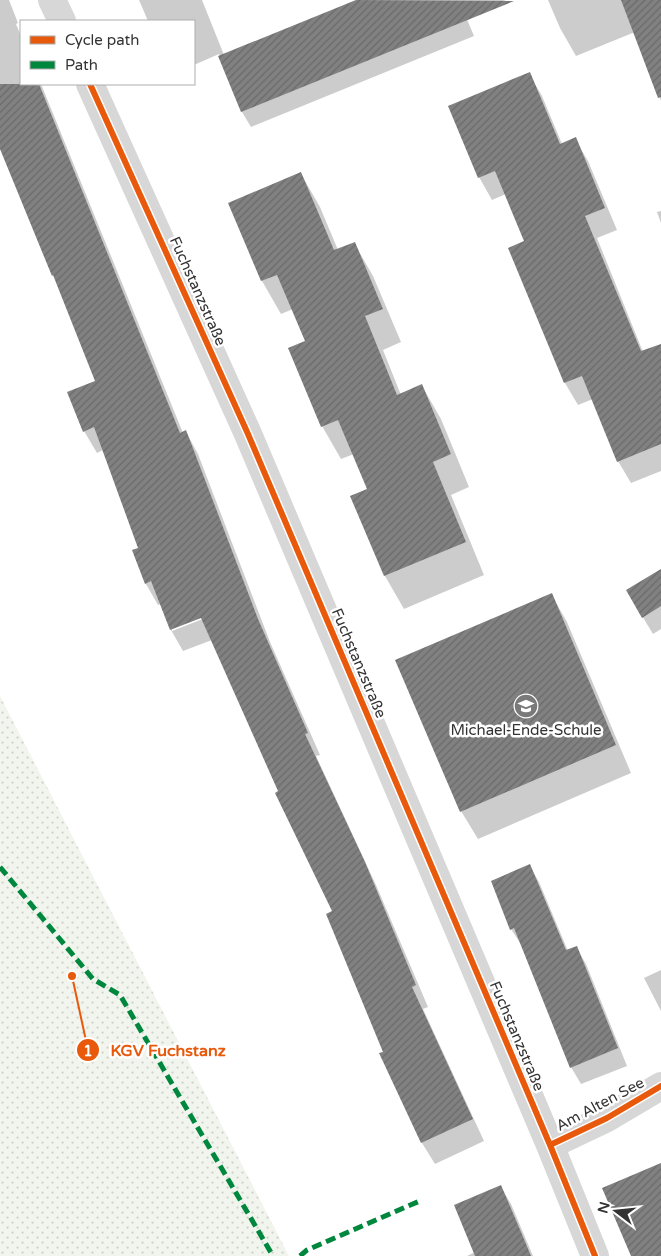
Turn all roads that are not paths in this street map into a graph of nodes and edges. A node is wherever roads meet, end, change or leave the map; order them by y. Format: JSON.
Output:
{"nodes":[{"id":1,"x":52,"y":0,"type":"edge"},
{"id":2,"x":62,"y":20,"type":"edge"},
{"id":3,"x":90,"y":85,"type":"edge"},
{"id":4,"x":661,"y":1086,"type":"edge"},
{"id":5,"x":550,"y":1145,"type":"junction"},
{"id":6,"x":595,"y":1256,"type":"edge"}],
"edges":[{"from":1,"to":2,"type":"street"},
{"from":3,"to":5,"type":"street","name":"Fuchstanzstraße"},
{"from":4,"to":5,"type":"street","name":"Am Alten See"},
{"from":5,"to":6,"type":"street","name":"Fuchstanzstraße"}]}
